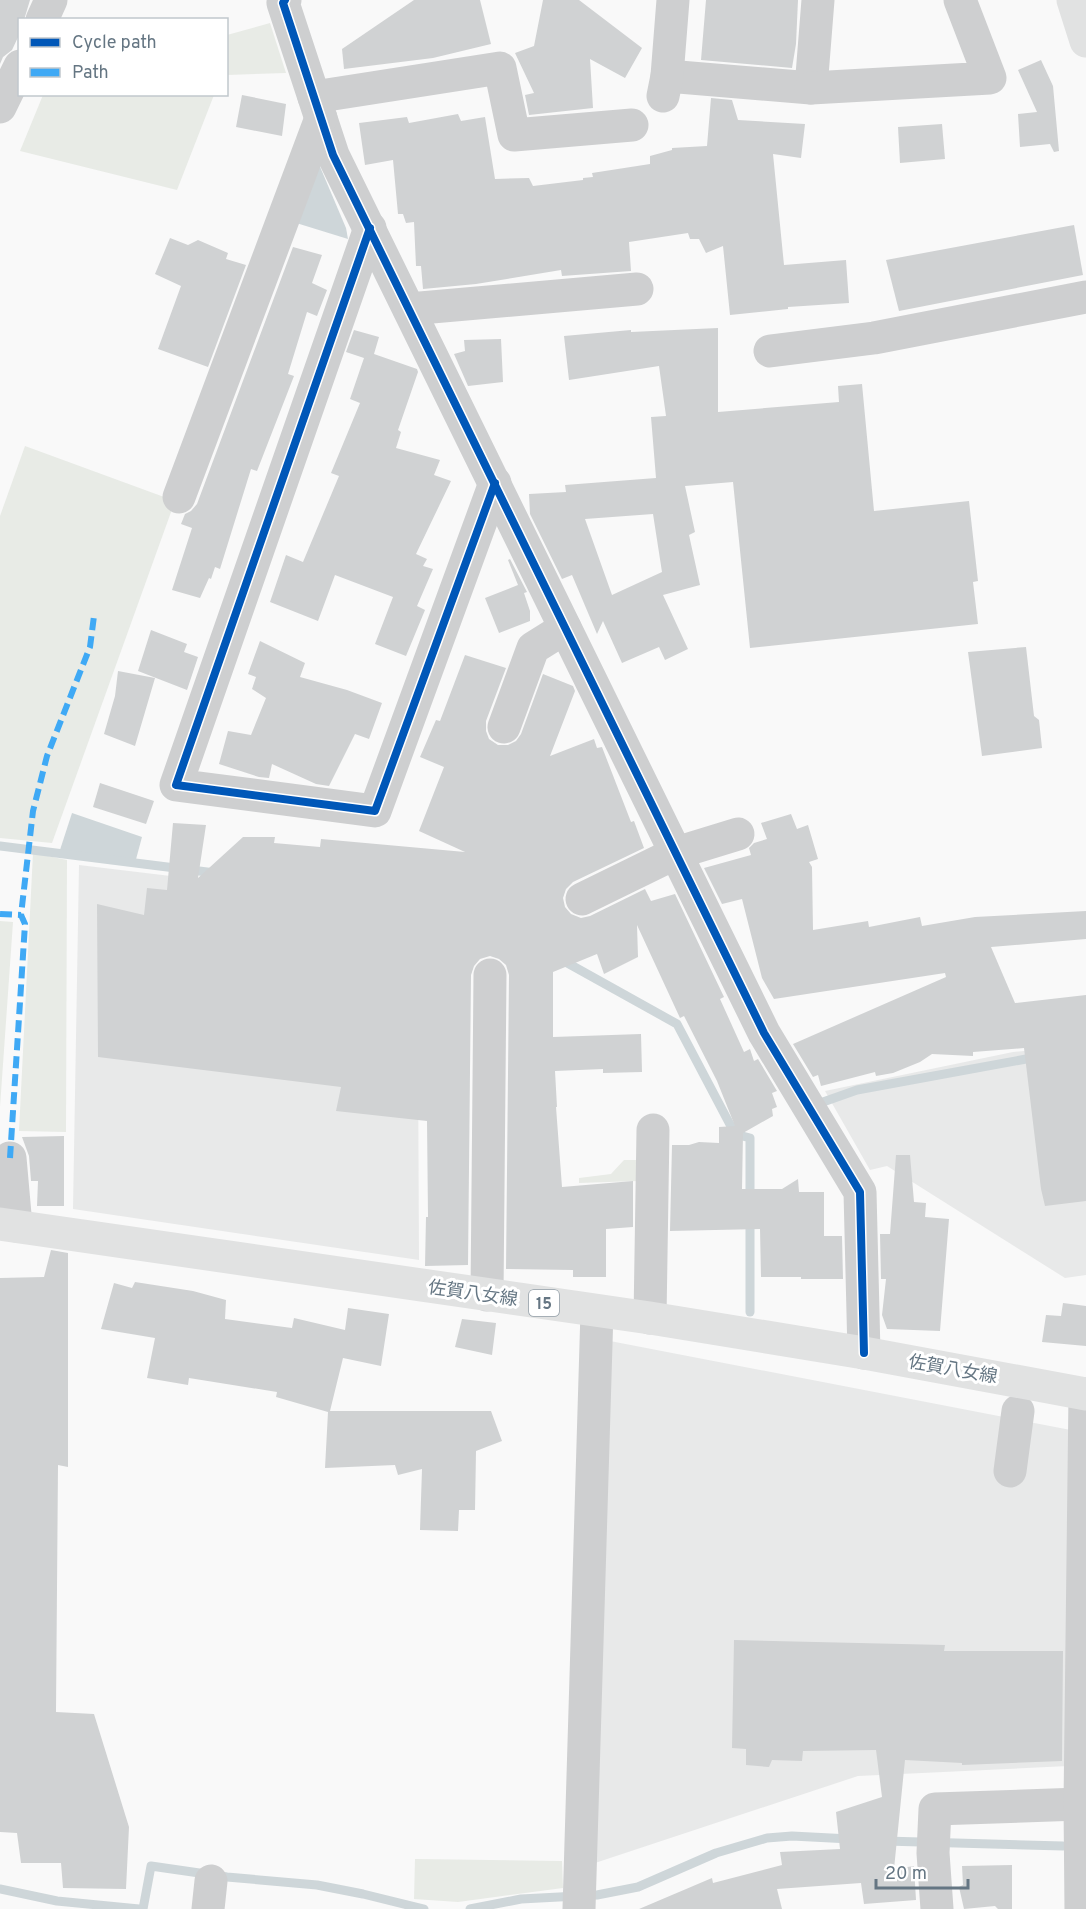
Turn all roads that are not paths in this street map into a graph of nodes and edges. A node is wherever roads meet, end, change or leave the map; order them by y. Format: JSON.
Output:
{"nodes":[{"id":1,"x":51,"y":0,"type":"edge"},
{"id":2,"x":285,"y":0,"type":"edge"},
{"id":3,"x":673,"y":0,"type":"edge"},
{"id":4,"x":818,"y":0,"type":"edge"},
{"id":5,"x":960,"y":0,"type":"edge"},
{"id":6,"x":1073,"y":0,"type":"edge"},
{"id":7,"x":43,"y":18,"type":"edge"},
{"id":8,"x":1086,"y":41,"type":"edge"},
{"id":9,"x":18,"y":70,"type":"edge"},
{"id":10,"x":811,"y":88,"type":"junction"},
{"id":11,"x":0,"y":107,"type":"edge"},
{"id":12,"x":318,"y":108,"type":"junction"},
{"id":13,"x":632,"y":125,"type":"dead end"},
{"id":14,"x":370,"y":228,"type":"junction"},
{"id":15,"x":637,"y":289,"type":"dead end"},
{"id":16,"x":1086,"y":297,"type":"edge"},
{"id":17,"x":409,"y":309,"type":"junction"},
{"id":18,"x":770,"y":351,"type":"dead end"},
{"id":19,"x":495,"y":483,"type":"junction"},
{"id":20,"x":179,"y":497,"type":"dead end"},
{"id":21,"x":565,"y":628,"type":"junction"},
{"id":22,"x":504,"y":727,"type":"dead end"},
{"id":23,"x":738,"y":834,"type":"dead end"},
{"id":24,"x":676,"y":853,"type":"junction"},
{"id":25,"x":582,"y":899,"type":"dead end"},
{"id":26,"x":490,"y":975,"type":"dead end"},
{"id":27,"x":653,"y":1130,"type":"dead end"},
{"id":28,"x":10,"y":1158,"type":"dead end"},
{"id":29,"x":8,"y":1225,"type":"edge"},
{"id":30,"x":487,"y":1295,"type":"junction"},
{"id":31,"x":597,"y":1311,"type":"junction"},
{"id":32,"x":650,"y":1318,"type":"junction"},
{"id":33,"x":864,"y":1353,"type":"junction"},
{"id":34,"x":1085,"y":1394,"type":"edge"},
{"id":35,"x":1018,"y":1411,"type":"dead end"},
{"id":36,"x":1010,"y":1470,"type":"dead end"},
{"id":37,"x":1080,"y":1804,"type":"junction"},
{"id":38,"x":579,"y":1909,"type":"edge"},
{"id":39,"x":937,"y":1909,"type":"edge"},
{"id":40,"x":1081,"y":1909,"type":"edge"}],
"edges":[{"from":1,"to":7,"type":"street"},
{"from":2,"to":12,"type":"street"},
{"from":3,"to":10,"type":"street"},
{"from":4,"to":10,"type":"street"},
{"from":5,"to":10,"type":"street"},
{"from":6,"to":8,"type":"main road"},
{"from":9,"to":11,"type":"street"},
{"from":12,"to":13,"type":"street"},
{"from":12,"to":14,"type":"street"},
{"from":12,"to":20,"type":"street"},
{"from":14,"to":17,"type":"street"},
{"from":14,"to":19,"type":"street"},
{"from":15,"to":17,"type":"street"},
{"from":16,"to":18,"type":"street"},
{"from":17,"to":19,"type":"street"},
{"from":19,"to":21,"type":"street"},
{"from":21,"to":22,"type":"street"},
{"from":21,"to":24,"type":"street"},
{"from":23,"to":24,"type":"street"},
{"from":24,"to":25,"type":"street"},
{"from":24,"to":33,"type":"street"},
{"from":26,"to":30,"type":"street"},
{"from":27,"to":32,"type":"street"},
{"from":28,"to":29,"type":"street"},
{"from":29,"to":30,"type":"main road","name":"佐賀八女線","number":"15"},
{"from":30,"to":31,"type":"main road","name":"佐賀八女線","number":"15"},
{"from":31,"to":32,"type":"main road","name":"佐賀八女線","number":"15"},
{"from":31,"to":38,"type":"street"},
{"from":32,"to":33,"type":"main road","name":"佐賀八女線","number":"15"},
{"from":33,"to":34,"type":"main road","name":"佐賀八女線","number":"15"},
{"from":34,"to":37,"type":"street"},
{"from":35,"to":36,"type":"street"},
{"from":37,"to":39,"type":"street"},
{"from":37,"to":40,"type":"street"}]}
